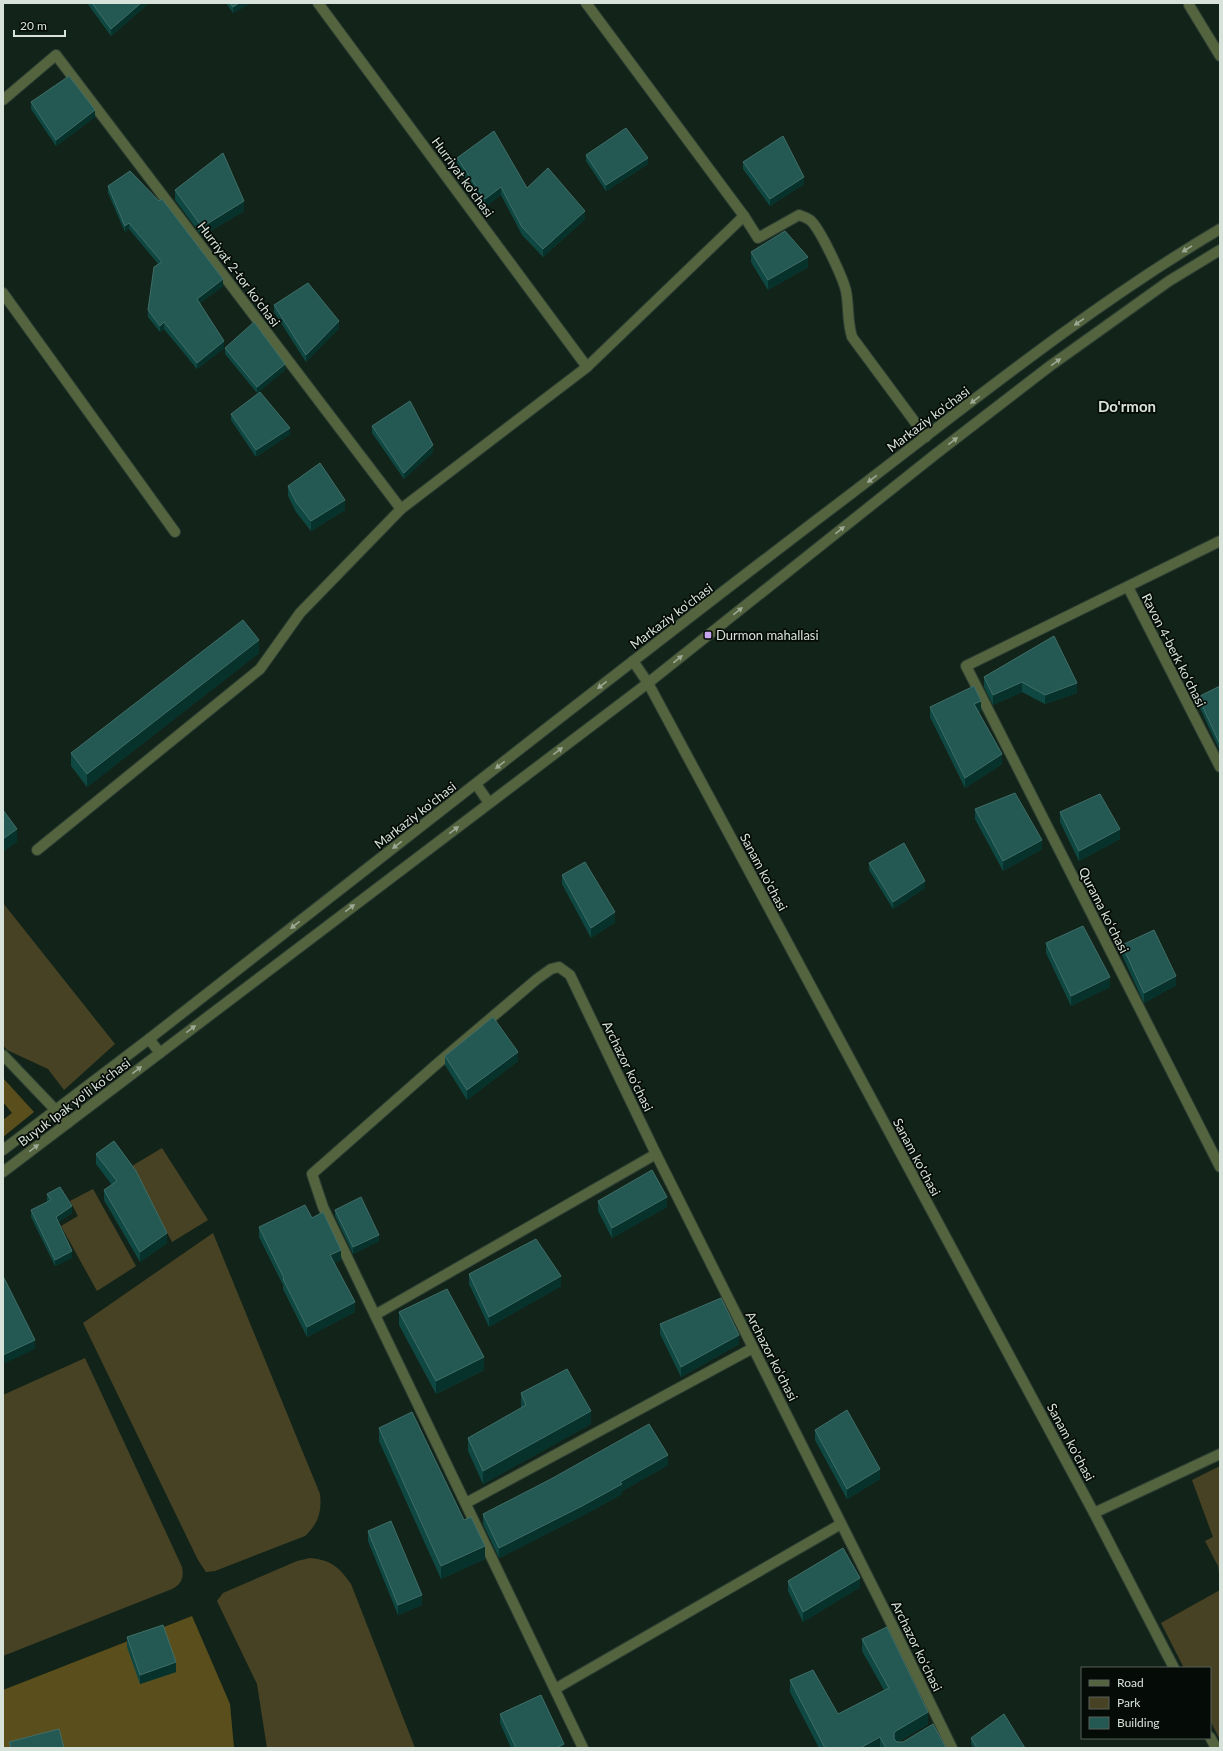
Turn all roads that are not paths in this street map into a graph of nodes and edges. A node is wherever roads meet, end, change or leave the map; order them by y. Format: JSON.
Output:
{"nodes":[{"id":1,"x":318,"y":3,"type":"edge"},
{"id":2,"x":586,"y":3,"type":"edge"},
{"id":3,"x":1189,"y":5,"type":"dead end"},
{"id":4,"x":1220,"y":56,"type":"edge"},
{"id":5,"x":5,"y":95,"type":"edge"},
{"id":6,"x":744,"y":216,"type":"junction"},
{"id":7,"x":1220,"y":229,"type":"edge"},
{"id":8,"x":1220,"y":250,"type":"edge"},
{"id":9,"x":3,"y":293,"type":"edge"},
{"id":10,"x":587,"y":367,"type":"junction"},
{"id":11,"x":926,"y":437,"type":"junction"},
{"id":12,"x":937,"y":453,"type":"junction"},
{"id":13,"x":401,"y":509,"type":"junction"},
{"id":14,"x":175,"y":532,"type":"dead end"},
{"id":15,"x":1220,"y":541,"type":"edge"},
{"id":16,"x":1128,"y":587,"type":"junction"},
{"id":17,"x":633,"y":661,"type":"junction"},
{"id":18,"x":648,"y":683,"type":"junction"},
{"id":19,"x":1220,"y":767,"type":"edge"},
{"id":20,"x":476,"y":784,"type":"junction"},
{"id":21,"x":489,"y":803,"type":"junction"},
{"id":22,"x":37,"y":850,"type":"dead end"},
{"id":23,"x":149,"y":1039,"type":"junction"},
{"id":24,"x":160,"y":1053,"type":"junction"},
{"id":25,"x":3,"y":1056,"type":"edge"},
{"id":26,"x":56,"y":1110,"type":"junction"},
{"id":27,"x":68,"y":1123,"type":"junction"},
{"id":28,"x":3,"y":1150,"type":"edge"},
{"id":29,"x":656,"y":1154,"type":"junction"},
{"id":30,"x":1220,"y":1167,"type":"edge"},
{"id":31,"x":3,"y":1172,"type":"edge"},
{"id":32,"x":375,"y":1316,"type":"junction"},
{"id":33,"x":753,"y":1348,"type":"junction"},
{"id":34,"x":1220,"y":1454,"type":"edge"},
{"id":35,"x":466,"y":1504,"type":"junction"},
{"id":36,"x":1094,"y":1513,"type":"junction"},
{"id":37,"x":842,"y":1524,"type":"junction"},
{"id":38,"x":1173,"y":1667,"type":"edge"},
{"id":39,"x":555,"y":1689,"type":"junction"},
{"id":40,"x":1211,"y":1739,"type":"edge"},
{"id":41,"x":583,"y":1748,"type":"edge"},
{"id":42,"x":952,"y":1748,"type":"edge"},
{"id":43,"x":1216,"y":1748,"type":"edge"}],
"edges":[{"from":1,"to":10,"type":"street","name":"Hurriyat ko'chasi"},
{"from":2,"to":6,"type":"street"},
{"from":3,"to":4,"type":"street"},
{"from":5,"to":13,"type":"street","name":"Hurriyat 2-tor ko'chasi"},
{"from":6,"to":10,"type":"street"},
{"from":6,"to":11,"type":"street"},
{"from":7,"to":11,"type":"street","name":"Markaziy ko'chasi","one_way":true},
{"from":12,"to":8,"type":"street","one_way":true},
{"from":9,"to":14,"type":"street"},
{"from":10,"to":13,"type":"street"},
{"from":11,"to":12,"type":"street"},
{"from":11,"to":17,"type":"street","name":"Markaziy ko'chasi","one_way":true},
{"from":18,"to":12,"type":"street","one_way":true},
{"from":13,"to":22,"type":"street"},
{"from":15,"to":16,"type":"street"},
{"from":16,"to":19,"type":"street","name":"Ravon 4-berk koʻchasi"},
{"from":16,"to":30,"type":"street","name":"Qurama koʻchasi"},
{"from":17,"to":18,"type":"street","name":"Sanam ko'chasi"},
{"from":17,"to":20,"type":"street","name":"Markaziy ko'chasi","one_way":true},
{"from":21,"to":18,"type":"street","one_way":true},
{"from":18,"to":36,"type":"street","name":"Sanam ko'chasi"},
{"from":20,"to":21,"type":"street"},
{"from":20,"to":23,"type":"street","name":"Markaziy ko'chasi","one_way":true},
{"from":24,"to":21,"type":"street","one_way":true},
{"from":23,"to":24,"type":"street"},
{"from":23,"to":26,"type":"street","name":"Buyuk Ipak yo'li ko'chasi"},
{"from":27,"to":24,"type":"street","name":"Buyuk Ipak yo'li ko'chasi","one_way":true},
{"from":25,"to":26,"type":"street"},
{"from":26,"to":27,"type":"street"},
{"from":26,"to":28,"type":"street","name":"Buyuk Ipak yo'li ko'chasi"},
{"from":31,"to":27,"type":"street","name":"Buyuk Ipak yo'li ko'chasi","one_way":true},
{"from":29,"to":32,"type":"street"},
{"from":29,"to":32,"type":"street","name":"Archazor ko‘chasi"},
{"from":29,"to":33,"type":"street","name":"Archazor ko‘chasi"},
{"from":32,"to":35,"type":"street"},
{"from":33,"to":35,"type":"street"},
{"from":33,"to":37,"type":"street","name":"Archazor ko‘chasi"},
{"from":34,"to":36,"type":"street"},
{"from":35,"to":39,"type":"street"},
{"from":36,"to":38,"type":"street","name":"Sanam ko'chasi"},
{"from":37,"to":39,"type":"street"},
{"from":37,"to":42,"type":"street","name":"Archazor ko‘chasi"},
{"from":39,"to":41,"type":"street"},
{"from":40,"to":43,"type":"street"}]}
